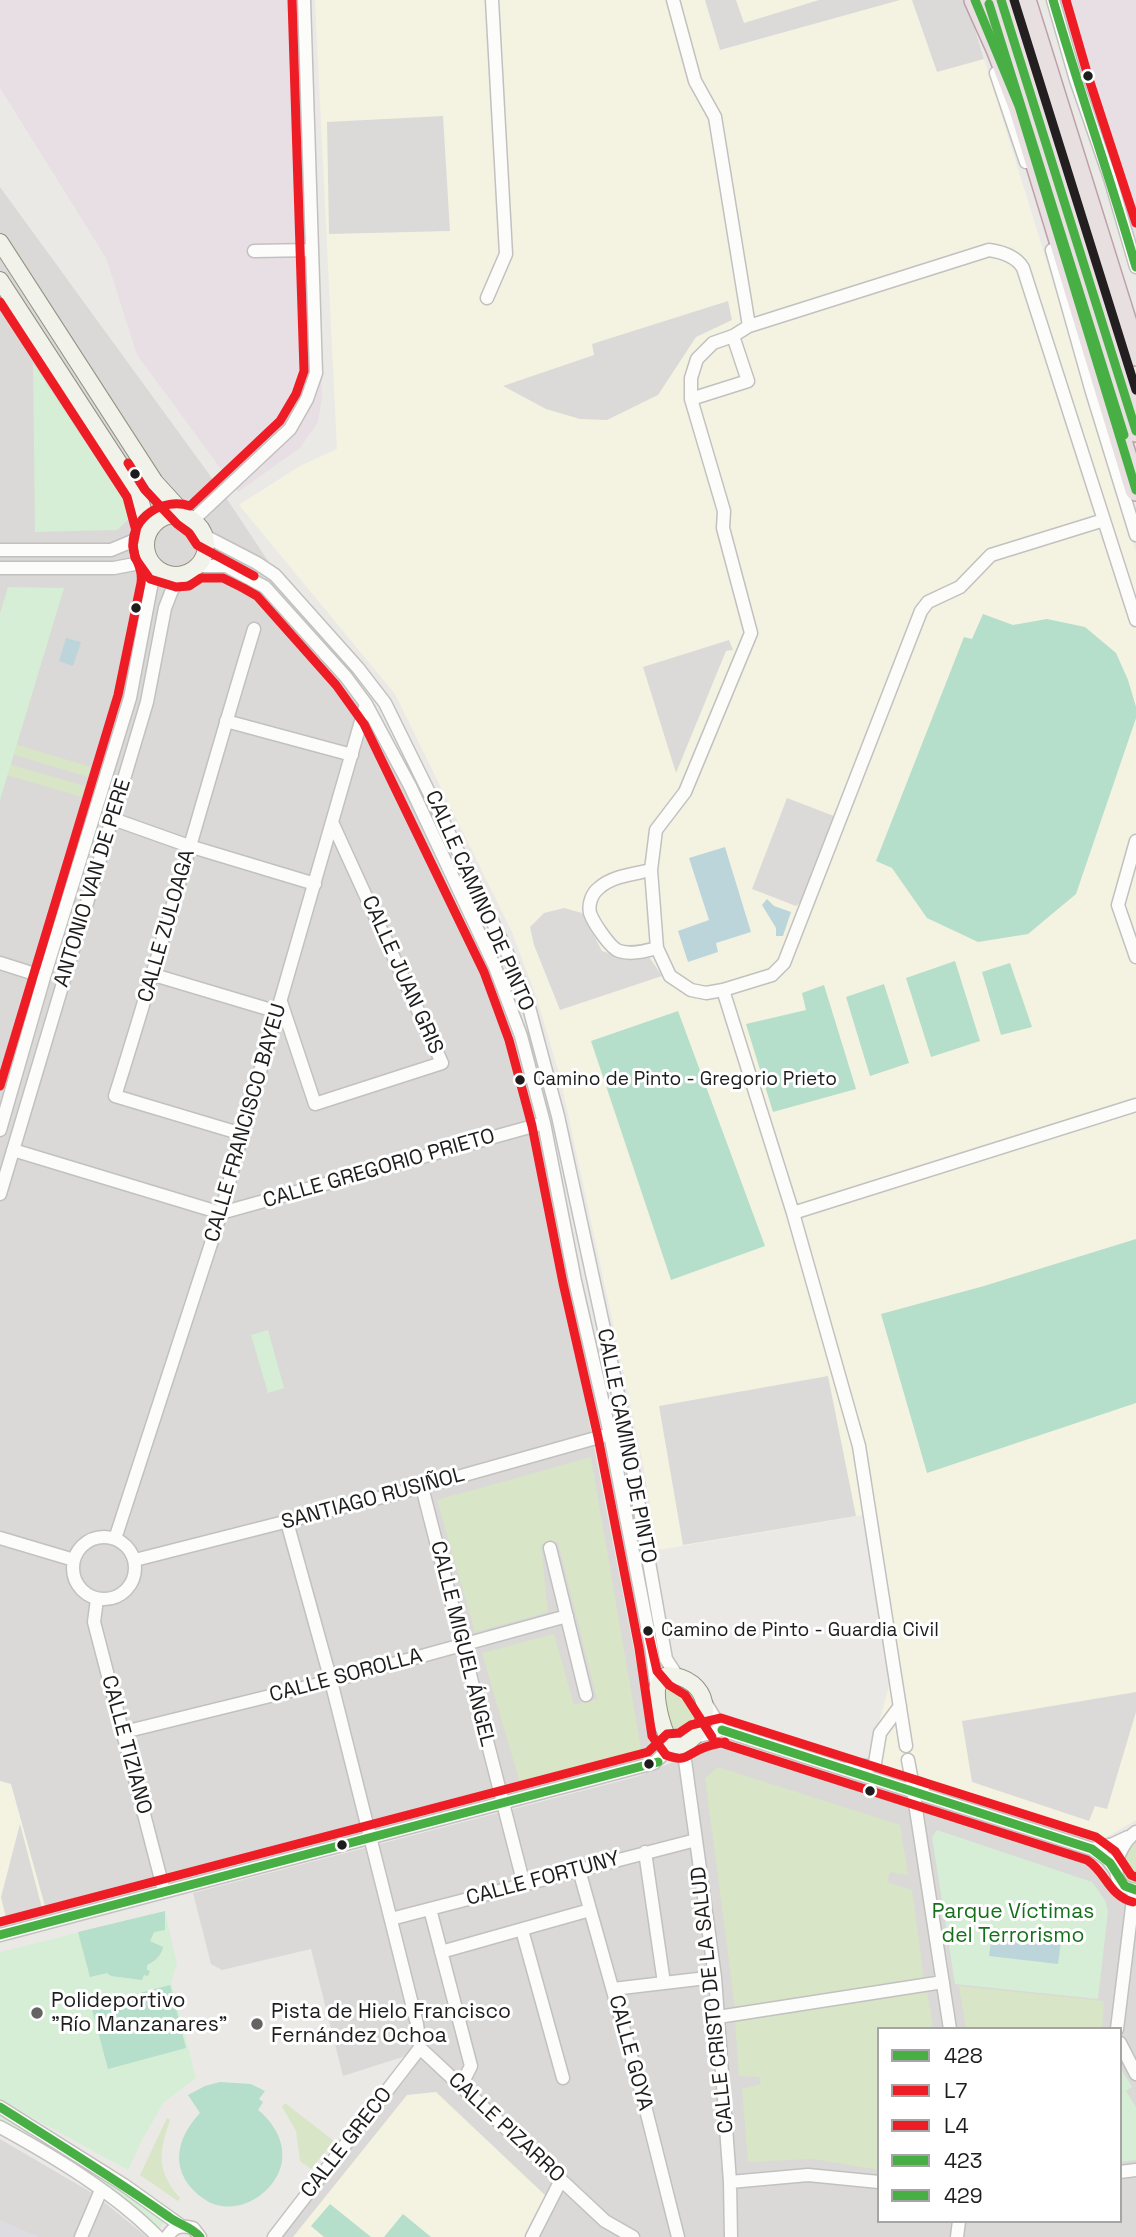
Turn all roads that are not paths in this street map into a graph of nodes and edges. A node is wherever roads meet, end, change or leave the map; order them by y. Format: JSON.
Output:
{"nodes":[{"id":1,"x":304,"y":0,"type":"edge"},
{"id":2,"x":492,"y":0,"type":"edge"},
{"id":3,"x":673,"y":0,"type":"edge"},
{"id":4,"x":973,"y":0,"type":"edge"},
{"id":5,"x":1001,"y":0,"type":"edge"},
{"id":6,"x":1025,"y":0,"type":"edge"},
{"id":7,"x":1053,"y":0,"type":"edge"},
{"id":8,"x":0,"y":242,"type":"edge"},
{"id":9,"x":312,"y":250,"type":"junction"},
{"id":10,"x":254,"y":251,"type":"dead end"},
{"id":11,"x":1136,"y":264,"type":"edge"},
{"id":12,"x":0,"y":280,"type":"edge"},
{"id":13,"x":487,"y":298,"type":"dead end"},
{"id":14,"x":749,"y":326,"type":"junction"},
{"id":15,"x":733,"y":336,"type":"junction"},
{"id":16,"x":1136,"y":355,"type":"edge"},
{"id":17,"x":691,"y":400,"type":"junction"},
{"id":18,"x":1136,"y":430,"type":"edge"},
{"id":19,"x":1136,"y":490,"type":"edge"},
{"id":20,"x":190,"y":518,"type":"junction"},
{"id":21,"x":1104,"y":520,"type":"junction"},
{"id":22,"x":148,"y":533,"type":"junction"},
{"id":23,"x":1136,"y":535,"type":"edge"},
{"id":24,"x":205,"y":536,"type":"junction"},
{"id":25,"x":0,"y":550,"type":"edge"},
{"id":26,"x":152,"y":564,"type":"junction"},
{"id":27,"x":0,"y":568,"type":"edge"},
{"id":28,"x":192,"y":570,"type":"junction"},
{"id":29,"x":1136,"y":620,"type":"edge"},
{"id":30,"x":254,"y":629,"type":"dead end"},
{"id":31,"x":366,"y":704,"type":"junction"},
{"id":32,"x":226,"y":721,"type":"junction"},
{"id":33,"x":352,"y":755,"type":"junction"},
{"id":34,"x":113,"y":819,"type":"junction"},
{"id":35,"x":332,"y":822,"type":"junction"},
{"id":36,"x":1136,"y":841,"type":"edge"},
{"id":37,"x":189,"y":846,"type":"junction"},
{"id":38,"x":651,"y":870,"type":"junction"},
{"id":39,"x":315,"y":884,"type":"junction"},
{"id":40,"x":657,"y":948,"type":"junction"},
{"id":41,"x":1136,"y":957,"type":"edge"},
{"id":42,"x":0,"y":963,"type":"edge"},
{"id":43,"x":154,"y":975,"type":"junction"},
{"id":44,"x":44,"y":977,"type":"junction"},
{"id":45,"x":723,"y":990,"type":"junction"},
{"id":46,"x":280,"y":1007,"type":"junction"},
{"id":47,"x":1136,"y":1105,"type":"edge"},
{"id":48,"x":544,"y":1123,"type":"junction"},
{"id":49,"x":0,"y":1130,"type":"edge"},
{"id":50,"x":242,"y":1134,"type":"junction"},
{"id":51,"x":13,"y":1150,"type":"junction"},
{"id":52,"x":0,"y":1194,"type":"edge"},
{"id":53,"x":221,"y":1213,"type":"junction"},
{"id":54,"x":793,"y":1213,"type":"junction"},
{"id":55,"x":610,"y":1434,"type":"junction"},
{"id":56,"x":422,"y":1487,"type":"junction"},
{"id":57,"x":287,"y":1522,"type":"junction"},
{"id":58,"x":0,"y":1538,"type":"edge"},
{"id":59,"x":115,"y":1539,"type":"junction"},
{"id":60,"x":550,"y":1548,"type":"dead end"},
{"id":61,"x":74,"y":1560,"type":"junction"},
{"id":62,"x":135,"y":1560,"type":"junction"},
{"id":63,"x":97,"y":1599,"type":"junction"},
{"id":64,"x":567,"y":1616,"type":"junction"},
{"id":65,"x":463,"y":1646,"type":"junction"},
{"id":66,"x":677,"y":1676,"type":"junction"},
{"id":67,"x":331,"y":1681,"type":"junction"},
{"id":68,"x":657,"y":1689,"type":"junction"},
{"id":69,"x":586,"y":1695,"type":"dead end"},
{"id":70,"x":705,"y":1702,"type":"junction"},
{"id":71,"x":900,"y":1706,"type":"junction"},
{"id":72,"x":722,"y":1730,"type":"junction"},
{"id":73,"x":124,"y":1732,"type":"junction"},
{"id":74,"x":684,"y":1742,"type":"junction"},
{"id":75,"x":906,"y":1746,"type":"dead end"},
{"id":76,"x":908,"y":1760,"type":"dead end"},
{"id":77,"x":836,"y":1766,"type":"junction"},
{"id":78,"x":913,"y":1790,"type":"junction"},
{"id":79,"x":503,"y":1801,"type":"junction"},
{"id":80,"x":1038,"y":1831,"type":"junction"},
{"id":81,"x":1134,"y":1834,"type":"edge"},
{"id":82,"x":370,"y":1836,"type":"junction"},
{"id":83,"x":696,"y":1840,"type":"junction"},
{"id":84,"x":1092,"y":1849,"type":"junction"},
{"id":85,"x":645,"y":1852,"type":"junction"},
{"id":86,"x":579,"y":1870,"type":"junction"},
{"id":87,"x":1115,"y":1871,"type":"junction"},
{"id":88,"x":524,"y":1885,"type":"junction"},
{"id":89,"x":164,"y":1891,"type":"junction"},
{"id":90,"x":1135,"y":1891,"type":"edge"},
{"id":91,"x":430,"y":1909,"type":"junction"},
{"id":92,"x":590,"y":1910,"type":"junction"},
{"id":93,"x":391,"y":1919,"type":"junction"},
{"id":94,"x":522,"y":1930,"type":"junction"},
{"id":95,"x":0,"y":1935,"type":"edge"},
{"id":96,"x":441,"y":1952,"type":"junction"},
{"id":97,"x":715,"y":1977,"type":"junction"},
{"id":98,"x":943,"y":1982,"type":"junction"},
{"id":99,"x":664,"y":1983,"type":"junction"},
{"id":100,"x":613,"y":1989,"type":"junction"},
{"id":101,"x":718,"y":2017,"type":"junction"},
{"id":102,"x":950,"y":2027,"type":"edge"},
{"id":103,"x":1116,"y":2027,"type":"edge"},
{"id":104,"x":420,"y":2048,"type":"junction"},
{"id":105,"x":1124,"y":2057,"type":"edge"},
{"id":106,"x":1136,"y":2074,"type":"edge"},
{"id":107,"x":563,"y":2078,"type":"dead end"},
{"id":108,"x":461,"y":2085,"type":"junction"},
{"id":109,"x":0,"y":2107,"type":"edge"},
{"id":110,"x":0,"y":2127,"type":"edge"},
{"id":111,"x":561,"y":2180,"type":"junction"},
{"id":112,"x":730,"y":2182,"type":"junction"},
{"id":113,"x":877,"y":2182,"type":"edge"},
{"id":114,"x":101,"y":2190,"type":"junction"},
{"id":115,"x":180,"y":2225,"type":"junction"},
{"id":116,"x":81,"y":2237,"type":"edge"},
{"id":117,"x":158,"y":2237,"type":"edge"},
{"id":118,"x":167,"y":2237,"type":"edge"},
{"id":119,"x":200,"y":2237,"type":"edge"},
{"id":120,"x":274,"y":2237,"type":"edge"},
{"id":121,"x":532,"y":2237,"type":"edge"},
{"id":122,"x":633,"y":2237,"type":"edge"},
{"id":123,"x":678,"y":2237,"type":"edge"},
{"id":124,"x":731,"y":2237,"type":"edge"}],
"edges":[{"from":1,"to":9,"type":"street"},
{"from":2,"to":13,"type":"street"},
{"from":3,"to":14,"type":"street"},
{"from":4,"to":19,"type":"highway"},
{"from":4,"to":23,"type":"street"},
{"from":5,"to":18,"type":"highway"},
{"from":6,"to":16,"type":"highway"},
{"from":7,"to":11,"type":"street"},
{"from":8,"to":20,"type":"street"},
{"from":9,"to":10,"type":"street"},
{"from":9,"to":20,"type":"street"},
{"from":12,"to":22,"type":"street"},
{"from":14,"to":15,"type":"street"},
{"from":14,"to":21,"type":"street"},
{"from":15,"to":17,"type":"street"},
{"from":15,"to":17,"type":"street"},
{"from":17,"to":38,"type":"street"},
{"from":20,"to":22,"type":"street"},
{"from":20,"to":24,"type":"street"},
{"from":21,"to":29,"type":"street"},
{"from":21,"to":45,"type":"street"},
{"from":22,"to":25,"type":"street"},
{"from":22,"to":26,"type":"street"},
{"from":24,"to":28,"type":"street"},
{"from":24,"to":66,"type":"street","name":"CALLE CAMINO DE PINTO"},
{"from":26,"to":27,"type":"street"},
{"from":26,"to":28,"type":"street"},
{"from":26,"to":44,"type":"street","name":"ANTONIO VAN DE PERE"},
{"from":28,"to":31,"type":"street","name":"CALLE CAMINO DE PINTO"},
{"from":28,"to":34,"type":"street","name":"ANTONIO VAN DE PERE"},
{"from":30,"to":32,"type":"street","name":"CALLE ZULOAGA"},
{"from":31,"to":33,"type":"street","name":"CALLE FRANCISCO BAYEU"},
{"from":31,"to":48,"type":"street","name":"CALLE CAMINO DE PINTO"},
{"from":32,"to":33,"type":"street"},
{"from":32,"to":37,"type":"street","name":"CALLE ZULOAGA"},
{"from":33,"to":35,"type":"street","name":"CALLE FRANCISCO BAYEU"},
{"from":34,"to":37,"type":"street"},
{"from":34,"to":51,"type":"street","name":"ANTONIO VAN DE PERE"},
{"from":35,"to":39,"type":"street","name":"CALLE FRANCISCO BAYEU"},
{"from":35,"to":46,"type":"street","name":"CALLE JUAN GRIS"},
{"from":36,"to":41,"type":"street"},
{"from":37,"to":39,"type":"street"},
{"from":37,"to":43,"type":"street","name":"CALLE ZULOAGA"},
{"from":38,"to":40,"type":"street"},
{"from":38,"to":40,"type":"street"},
{"from":39,"to":46,"type":"street","name":"CALLE FRANCISCO BAYEU"},
{"from":40,"to":45,"type":"street"},
{"from":42,"to":44,"type":"street"},
{"from":43,"to":46,"type":"street"},
{"from":43,"to":50,"type":"street","name":"CALLE ZULOAGA"},
{"from":44,"to":49,"type":"street","name":"ANTONIO VAN DE PERE"},
{"from":45,"to":54,"type":"street"},
{"from":46,"to":50,"type":"street","name":"CALLE FRANCISCO BAYEU"},
{"from":47,"to":54,"type":"street"},
{"from":48,"to":53,"type":"street","name":"CALLE GREGORIO PRIETO"},
{"from":48,"to":55,"type":"street","name":"CALLE CAMINO DE PINTO"},
{"from":50,"to":53,"type":"street","name":"CALLE FRANCISCO BAYEU"},
{"from":51,"to":52,"type":"street","name":"ANTONIO VAN DE PERE"},
{"from":51,"to":53,"type":"street"},
{"from":53,"to":59,"type":"street","name":"CALLE FRANCISCO BAYEU"},
{"from":54,"to":71,"type":"street"},
{"from":55,"to":56,"type":"street","name":"SANTIAGO RUSIÑOL"},
{"from":55,"to":68,"type":"street","name":"CALLE CAMINO DE PINTO"},
{"from":56,"to":57,"type":"street","name":"SANTIAGO RUSIÑOL"},
{"from":56,"to":65,"type":"street","name":"CALLE MIGUEL ÁNGEL"},
{"from":57,"to":62,"type":"street","name":"SANTIAGO RUSIÑOL"},
{"from":57,"to":67,"type":"street"},
{"from":58,"to":61,"type":"street"},
{"from":59,"to":61,"type":"street"},
{"from":59,"to":62,"type":"street"},
{"from":60,"to":64,"type":"street"},
{"from":61,"to":63,"type":"street"},
{"from":62,"to":63,"type":"street"},
{"from":63,"to":73,"type":"street","name":"CALLE TIZIANO"},
{"from":64,"to":65,"type":"street","name":"CALLE SOROLLA"},
{"from":64,"to":69,"type":"street"},
{"from":65,"to":67,"type":"street","name":"CALLE SOROLLA"},
{"from":65,"to":79,"type":"street","name":"CALLE MIGUEL ÁNGEL"},
{"from":66,"to":68,"type":"street"},
{"from":66,"to":70,"type":"street"},
{"from":67,"to":73,"type":"street","name":"CALLE SOROLLA"},
{"from":67,"to":82,"type":"street"},
{"from":68,"to":74,"type":"street"},
{"from":70,"to":72,"type":"street"},
{"from":70,"to":74,"type":"street"},
{"from":71,"to":75,"type":"street"},
{"from":71,"to":77,"type":"street"},
{"from":72,"to":74,"type":"street"},
{"from":72,"to":77,"type":"street"},
{"from":73,"to":89,"type":"street","name":"CALLE TIZIANO"},
{"from":74,"to":79,"type":"street"},
{"from":74,"to":83,"type":"street","name":"CALLE CRISTO DE LA SALUD"},
{"from":76,"to":80,"type":"street"},
{"from":77,"to":78,"type":"street"},
{"from":78,"to":80,"type":"street"},
{"from":78,"to":98,"type":"street"},
{"from":79,"to":82,"type":"street"},
{"from":79,"to":88,"type":"street","name":"CALLE MIGUEL ÁNGEL"},
{"from":80,"to":84,"type":"street"},
{"from":81,"to":84,"type":"street"},
{"from":81,"to":87,"type":"street"},
{"from":82,"to":89,"type":"street"},
{"from":82,"to":93,"type":"street"},
{"from":83,"to":85,"type":"street","name":"CALLE FORTUNY"},
{"from":83,"to":97,"type":"street","name":"CALLE CRISTO DE LA SALUD"},
{"from":84,"to":87,"type":"street"},
{"from":85,"to":86,"type":"street","name":"CALLE FORTUNY"},
{"from":85,"to":99,"type":"street"},
{"from":86,"to":88,"type":"street","name":"CALLE FORTUNY"},
{"from":86,"to":92,"type":"street","name":"CALLE GOYA"},
{"from":87,"to":90,"type":"street"},
{"from":88,"to":91,"type":"street","name":"CALLE FORTUNY"},
{"from":89,"to":95,"type":"street"},
{"from":90,"to":103,"type":"street"},
{"from":91,"to":93,"type":"street","name":"CALLE FORTUNY"},
{"from":91,"to":96,"type":"street"},
{"from":92,"to":94,"type":"street"},
{"from":92,"to":100,"type":"street","name":"CALLE GOYA"},
{"from":93,"to":104,"type":"street"},
{"from":94,"to":96,"type":"street"},
{"from":94,"to":107,"type":"street"},
{"from":96,"to":108,"type":"street"},
{"from":97,"to":99,"type":"street"},
{"from":97,"to":101,"type":"street","name":"CALLE CRISTO DE LA SALUD"},
{"from":98,"to":101,"type":"street"},
{"from":98,"to":102,"type":"street"},
{"from":99,"to":100,"type":"street"},
{"from":100,"to":123,"type":"street","name":"CALLE GOYA"},
{"from":101,"to":112,"type":"street","name":"CALLE CRISTO DE LA SALUD"},
{"from":104,"to":108,"type":"street","name":"CALLE PIZARRO"},
{"from":104,"to":120,"type":"street","name":"CALLE GRECO"},
{"from":105,"to":106,"type":"street"},
{"from":108,"to":111,"type":"street","name":"CALLE PIZARRO"},
{"from":109,"to":115,"type":"street"},
{"from":110,"to":114,"type":"street"},
{"from":111,"to":121,"type":"street"},
{"from":111,"to":122,"type":"street","name":"CALLE PIZARRO"},
{"from":112,"to":113,"type":"street"},
{"from":112,"to":124,"type":"street","name":"CALLE CRISTO DE LA SALUD"},
{"from":114,"to":116,"type":"street"},
{"from":114,"to":117,"type":"street"},
{"from":115,"to":118,"type":"street"},
{"from":115,"to":119,"type":"street"}]}
